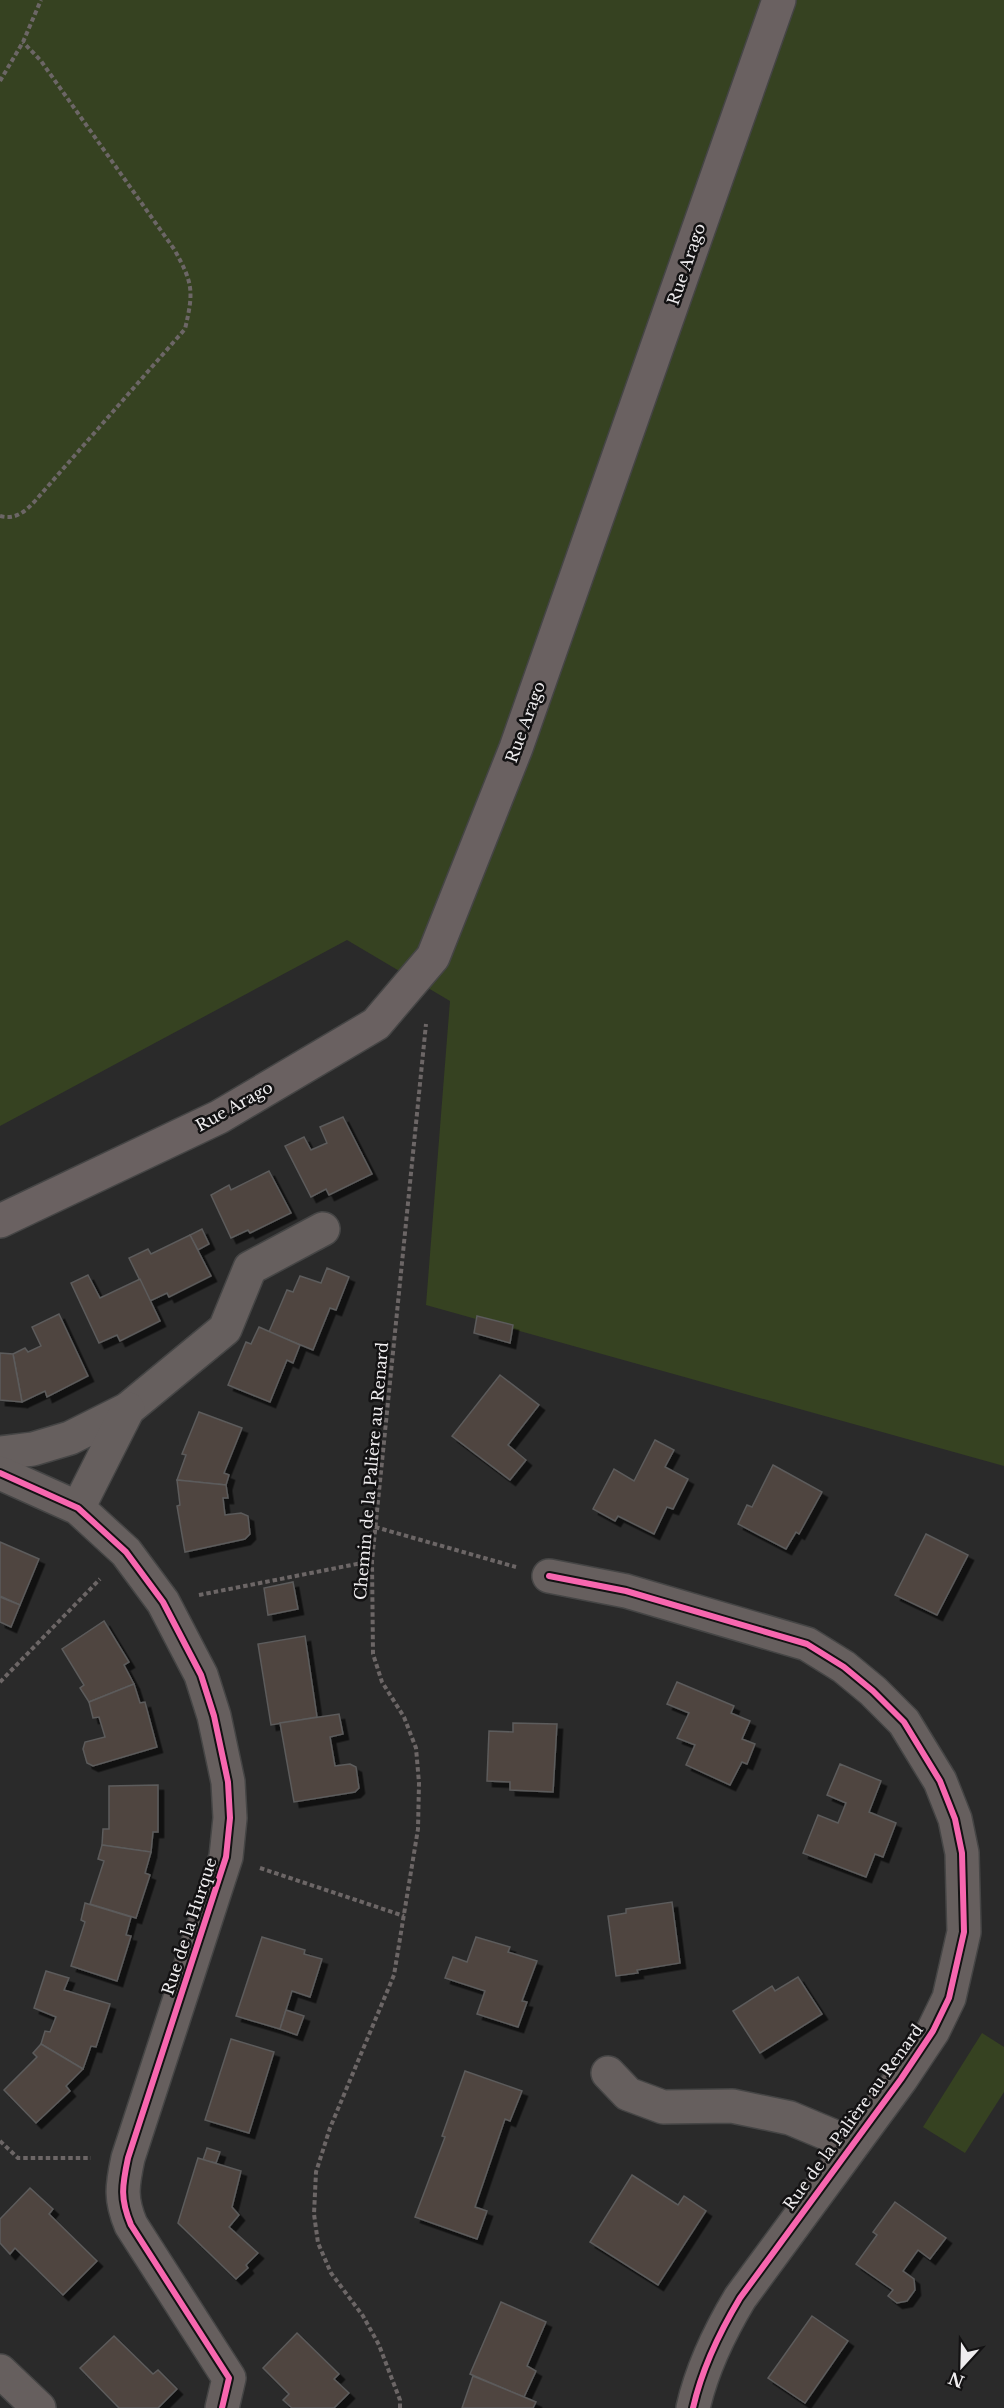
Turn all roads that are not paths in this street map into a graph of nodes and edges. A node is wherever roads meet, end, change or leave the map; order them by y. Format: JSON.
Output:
{"nodes":[{"id":1,"x":778,"y":0,"type":"edge"},
{"id":2,"x":0,"y":1221,"type":"edge"},
{"id":3,"x":323,"y":1229,"type":"dead end"},
{"id":4,"x":128,"y":1409,"type":"junction"},
{"id":5,"x":0,"y":1453,"type":"edge"},
{"id":6,"x":0,"y":1473,"type":"edge"},
{"id":7,"x":78,"y":1508,"type":"junction"},
{"id":8,"x":549,"y":1576,"type":"road end"},
{"id":9,"x":608,"y":2073,"type":"dead end"},
{"id":10,"x":852,"y":2144,"type":"junction"},
{"id":11,"x":0,"y":2371,"type":"edge"},
{"id":12,"x":39,"y":2408,"type":"edge"},
{"id":13,"x":222,"y":2408,"type":"edge"},
{"id":14,"x":693,"y":2408,"type":"edge"}],
"edges":[{"from":1,"to":2,"type":"main road","name":"Rue Arago"},
{"from":3,"to":4,"type":"street"},
{"from":4,"to":5,"type":"street"},
{"from":4,"to":7,"type":"street"},
{"from":6,"to":7,"type":"street","name":"Rue de la Hurque"},
{"from":7,"to":13,"type":"street","name":"Rue de la Hurque"},
{"from":8,"to":10,"type":"street","name":"Rue de la Palière au Renard"},
{"from":9,"to":10,"type":"street","name":"Rue de la Palière au Renard"},
{"from":10,"to":14,"type":"street","name":"Rue de la Palière au Renard"},
{"from":11,"to":12,"type":"street"}]}
